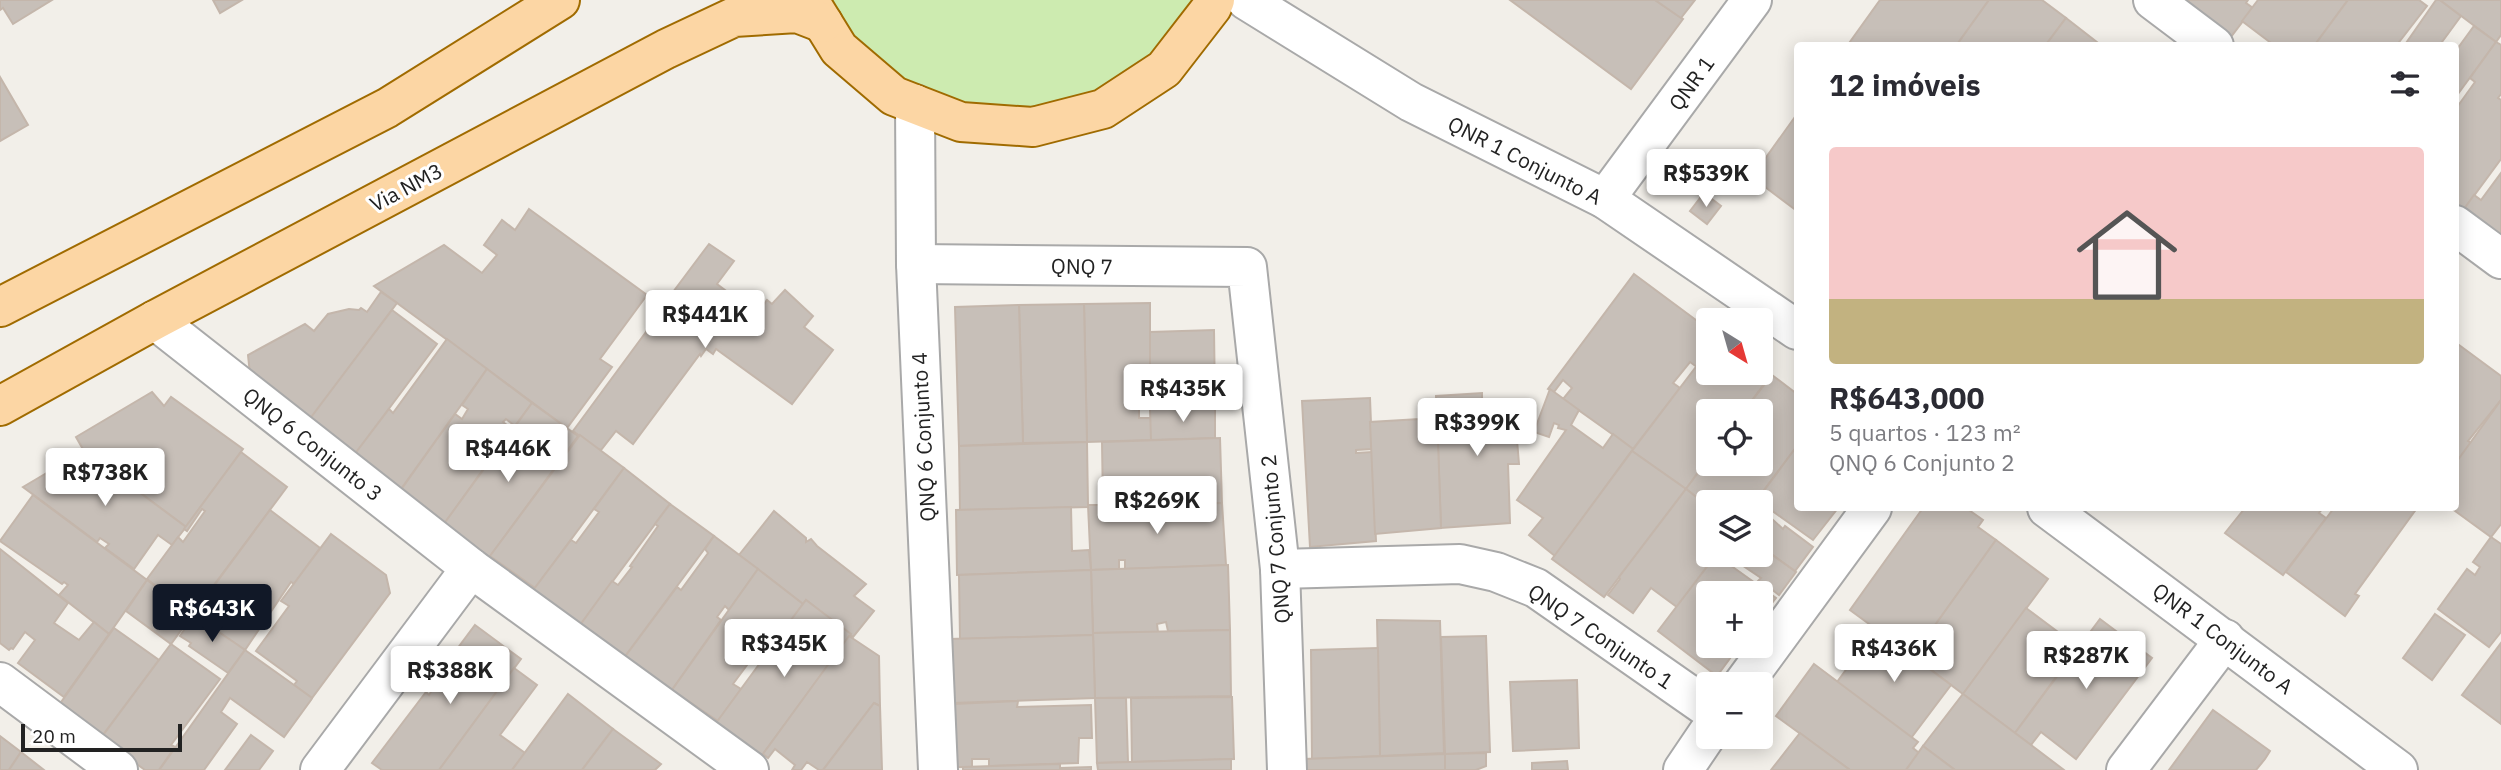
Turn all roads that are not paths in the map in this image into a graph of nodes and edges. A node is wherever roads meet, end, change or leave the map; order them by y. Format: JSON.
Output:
{"nodes":[{"id":1,"x":560,"y":0,"type":"edge"},
{"id":2,"x":1215,"y":0,"type":"edge"},
{"id":3,"x":1246,"y":0,"type":"edge"},
{"id":4,"x":1752,"y":0,"type":"edge"},
{"id":5,"x":2153,"y":0,"type":"edge"},
{"id":6,"x":816,"y":12,"type":"edge"},
{"id":7,"x":2209,"y":42,"type":"edge"},
{"id":8,"x":915,"y":103,"type":"junction"},
{"id":9,"x":1605,"y":200,"type":"junction"},
{"id":10,"x":2459,"y":228,"type":"edge"},
{"id":11,"x":2501,"y":259,"type":"edge"},
{"id":12,"x":916,"y":264,"type":"junction"},
{"id":13,"x":1247,"y":267,"type":"joint"},
{"id":14,"x":0,"y":307,"type":"edge"},
{"id":15,"x":155,"y":320,"type":"junction"},
{"id":16,"x":1794,"y":328,"type":"edge"},
{"id":17,"x":0,"y":406,"type":"edge"},
{"id":18,"x":1870,"y":511,"type":"edge"},
{"id":19,"x":2051,"y":511,"type":"edge"},
{"id":20,"x":471,"y":568,"type":"junction"},
{"id":21,"x":1280,"y":569,"type":"junction"},
{"id":22,"x":2225,"y":639,"type":"junction"},
{"id":23,"x":1752,"y":672,"type":"edge"},
{"id":24,"x":0,"y":682,"type":"edge"},
{"id":25,"x":1696,"y":700,"type":"edge"},
{"id":26,"x":1697,"y":749,"type":"edge"},
{"id":27,"x":118,"y":770,"type":"edge"},
{"id":28,"x":320,"y":770,"type":"edge"},
{"id":29,"x":749,"y":770,"type":"edge"},
{"id":30,"x":938,"y":770,"type":"edge"},
{"id":31,"x":1287,"y":770,"type":"edge"},
{"id":32,"x":1683,"y":770,"type":"edge"},
{"id":33,"x":2126,"y":770,"type":"edge"},
{"id":34,"x":2398,"y":770,"type":"edge"}],
"edges":[{"from":1,"to":14,"type":"main road"},
{"from":2,"to":8,"type":"main road"},
{"from":3,"to":9,"type":"street","name":"QNR 1 Conjunto A"},
{"from":4,"to":9,"type":"street","name":"QNR 1"},
{"from":5,"to":7,"type":"street"},
{"from":6,"to":8,"type":"main road"},
{"from":6,"to":15,"type":"main road","name":"Via NM3"},
{"from":8,"to":12,"type":"street","name":"QNQ 6 Conjunto 4"},
{"from":9,"to":16,"type":"street","name":"QNR 1 Conjunto A"},
{"from":10,"to":11,"type":"street"},
{"from":12,"to":13,"type":"street","name":"QNQ 7"},
{"from":12,"to":30,"type":"street","name":"QNQ 6 Conjunto 4"},
{"from":13,"to":21,"type":"street","name":"QNQ 7 Conjunto 2"},
{"from":15,"to":17,"type":"main road","name":"Via NM3"},
{"from":15,"to":20,"type":"street","name":"QNQ 6 Conjunto 3"},
{"from":18,"to":23,"type":"street"},
{"from":19,"to":22,"type":"street","name":"QNR 1 Conjunto A"},
{"from":20,"to":28,"type":"street"},
{"from":20,"to":29,"type":"street"},
{"from":21,"to":25,"type":"street","name":"QNQ 7 Conjunto 1"},
{"from":21,"to":31,"type":"street","name":"QNQ 7 Conjunto 2"},
{"from":22,"to":33,"type":"street"},
{"from":22,"to":34,"type":"street","name":"QNR 1 Conjunto A"},
{"from":24,"to":27,"type":"street"},
{"from":26,"to":32,"type":"street"}]}
